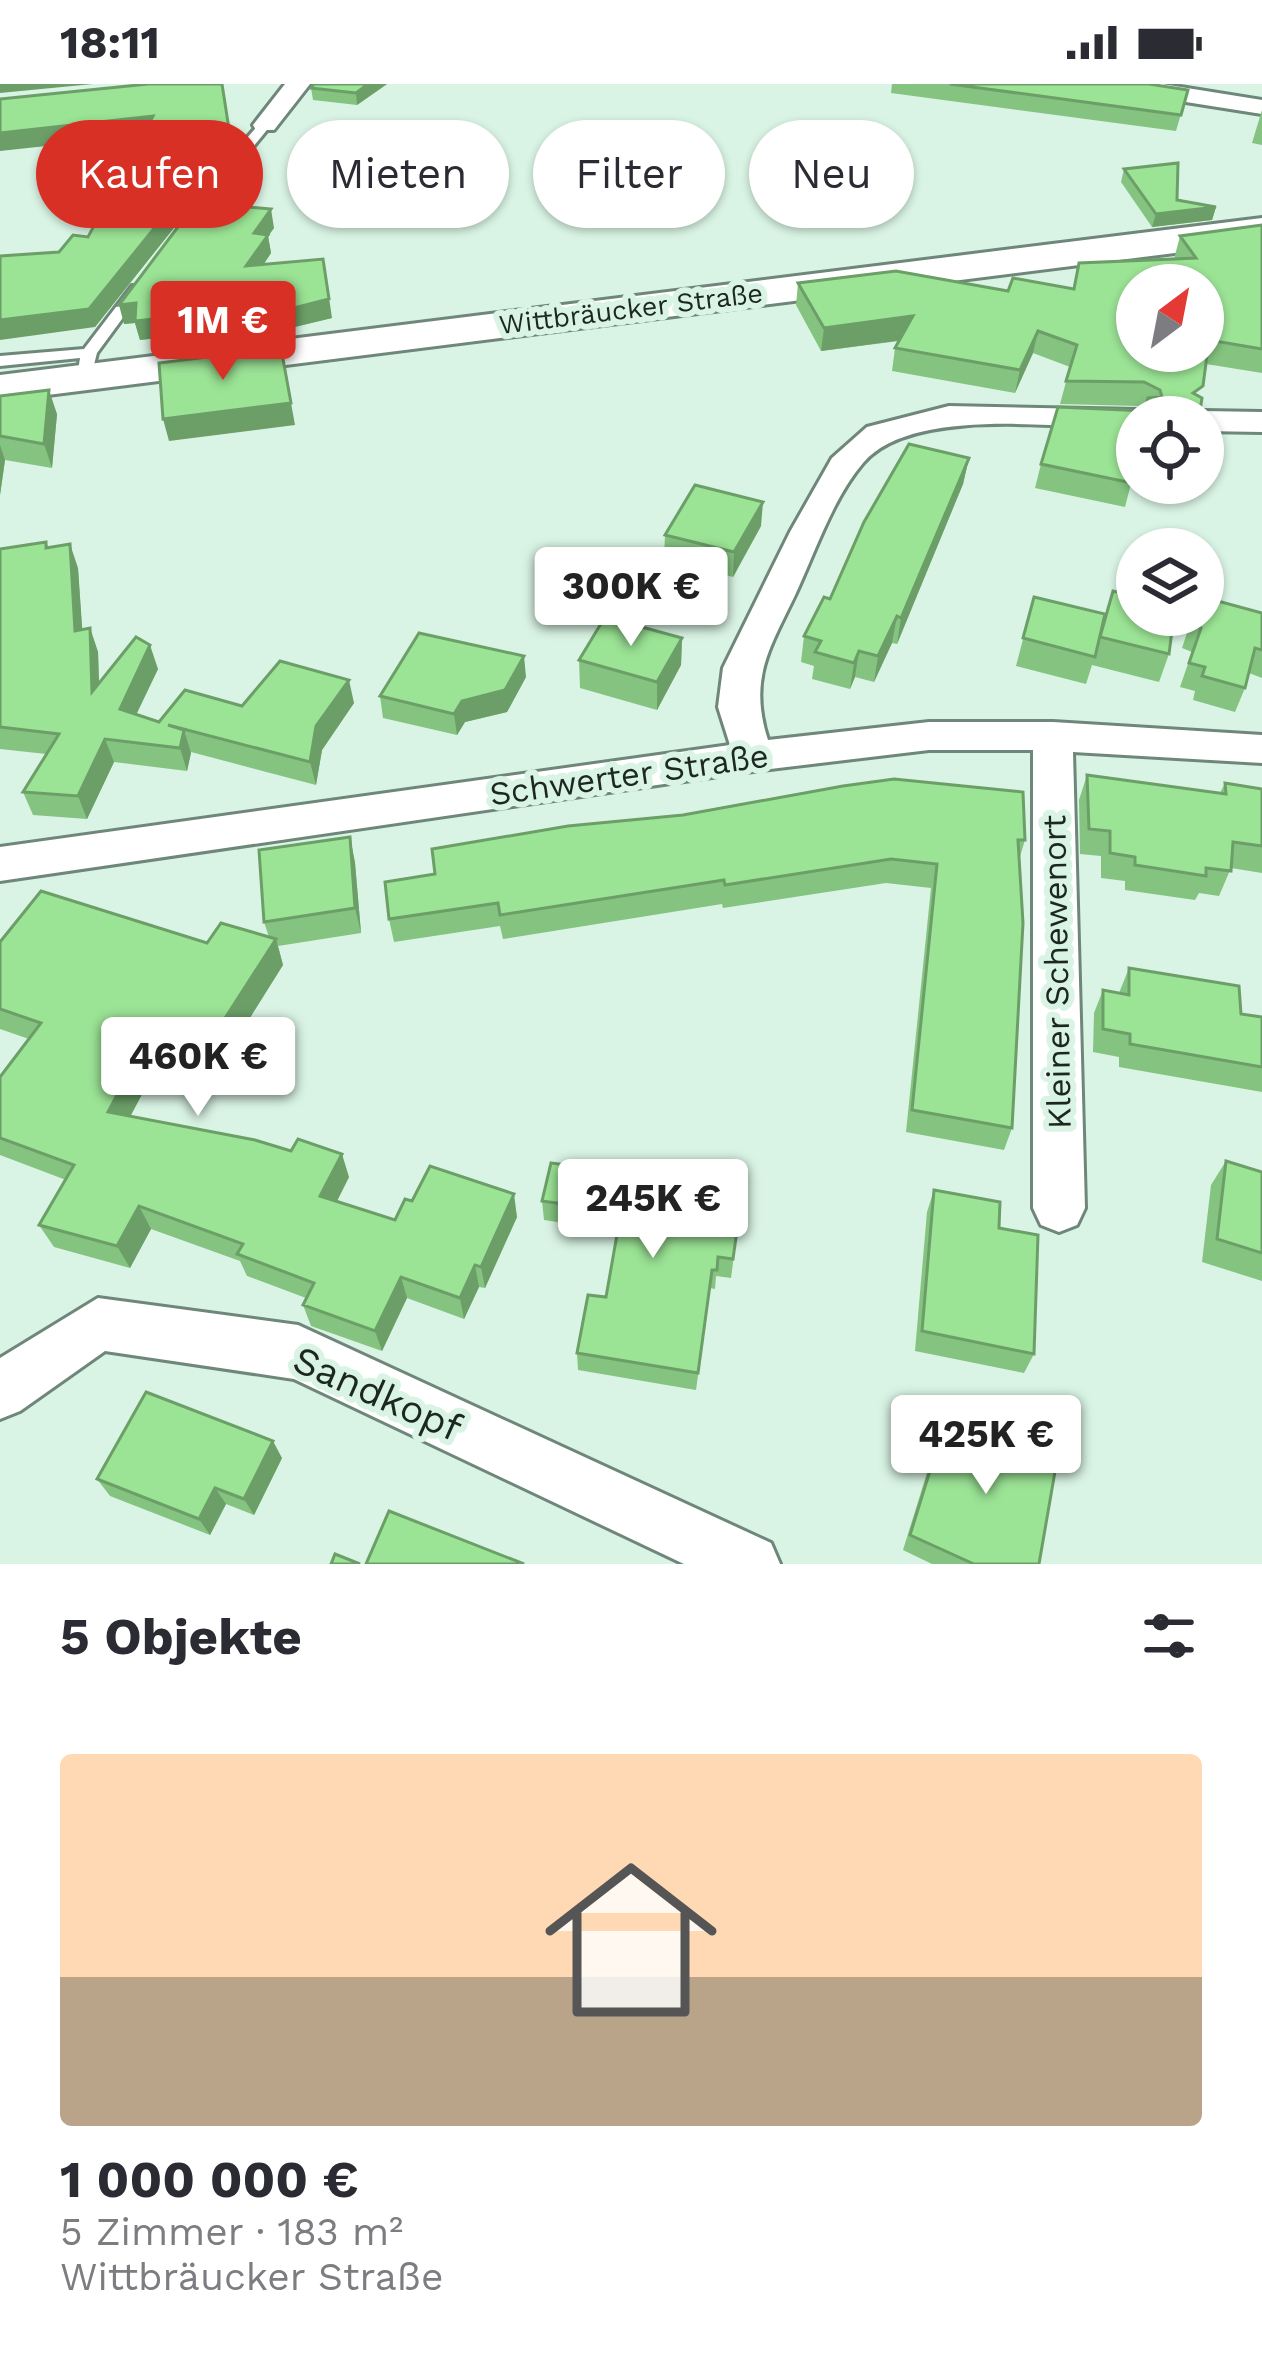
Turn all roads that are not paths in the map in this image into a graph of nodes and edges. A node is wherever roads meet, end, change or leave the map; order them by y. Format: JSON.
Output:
{"nodes":[{"id":1,"x":298,"y":84,"type":"edge"},
{"id":2,"x":1116,"y":84,"type":"edge"},
{"id":3,"x":1262,"y":107,"type":"edge"},
{"id":4,"x":265,"y":125,"type":"joint"},
{"id":5,"x":263,"y":127,"type":"edge"},
{"id":6,"x":1262,"y":230,"type":"edge"},
{"id":7,"x":142,"y":283,"type":"edge"},
{"id":8,"x":0,"y":361,"type":"edge"},
{"id":9,"x":87,"y":365,"type":"junction"},
{"id":10,"x":0,"y":388,"type":"edge"},
{"id":11,"x":1116,"y":419,"type":"edge"},
{"id":12,"x":1224,"y":421,"type":"edge"},
{"id":13,"x":1262,"y":422,"type":"edge"},
{"id":14,"x":1053,"y":736,"type":"junction"},
{"id":15,"x":1262,"y":749,"type":"edge"},
{"id":16,"x":753,"y":756,"type":"junction"},
{"id":17,"x":0,"y":863,"type":"edge"},
{"id":18,"x":1059,"y":1208,"type":"dead end"},
{"id":19,"x":0,"y":1391,"type":"edge"},
{"id":20,"x":750,"y":1564,"type":"edge"}],
"edges":[{"from":1,"to":4,"type":"street"},
{"from":2,"to":3,"type":"street"},
{"from":4,"to":5,"type":"lane"},
{"from":6,"to":9,"type":"main road","name":"Wittbräucker Straße"},
{"from":7,"to":9,"type":"lane"},
{"from":8,"to":9,"type":"lane"},
{"from":9,"to":10,"type":"main road","name":"Wittbräucker Straße"},
{"from":11,"to":16,"type":"street"},
{"from":12,"to":13,"type":"street"},
{"from":14,"to":15,"type":"street","name":"Schwerter Straße"},
{"from":14,"to":16,"type":"street","name":"Schwerter Straße"},
{"from":14,"to":18,"type":"street","name":"Kleiner Schewenort"},
{"from":16,"to":17,"type":"street","name":"Schwerter Straße"},
{"from":19,"to":20,"type":"street","name":"Sandkopf"}]}
